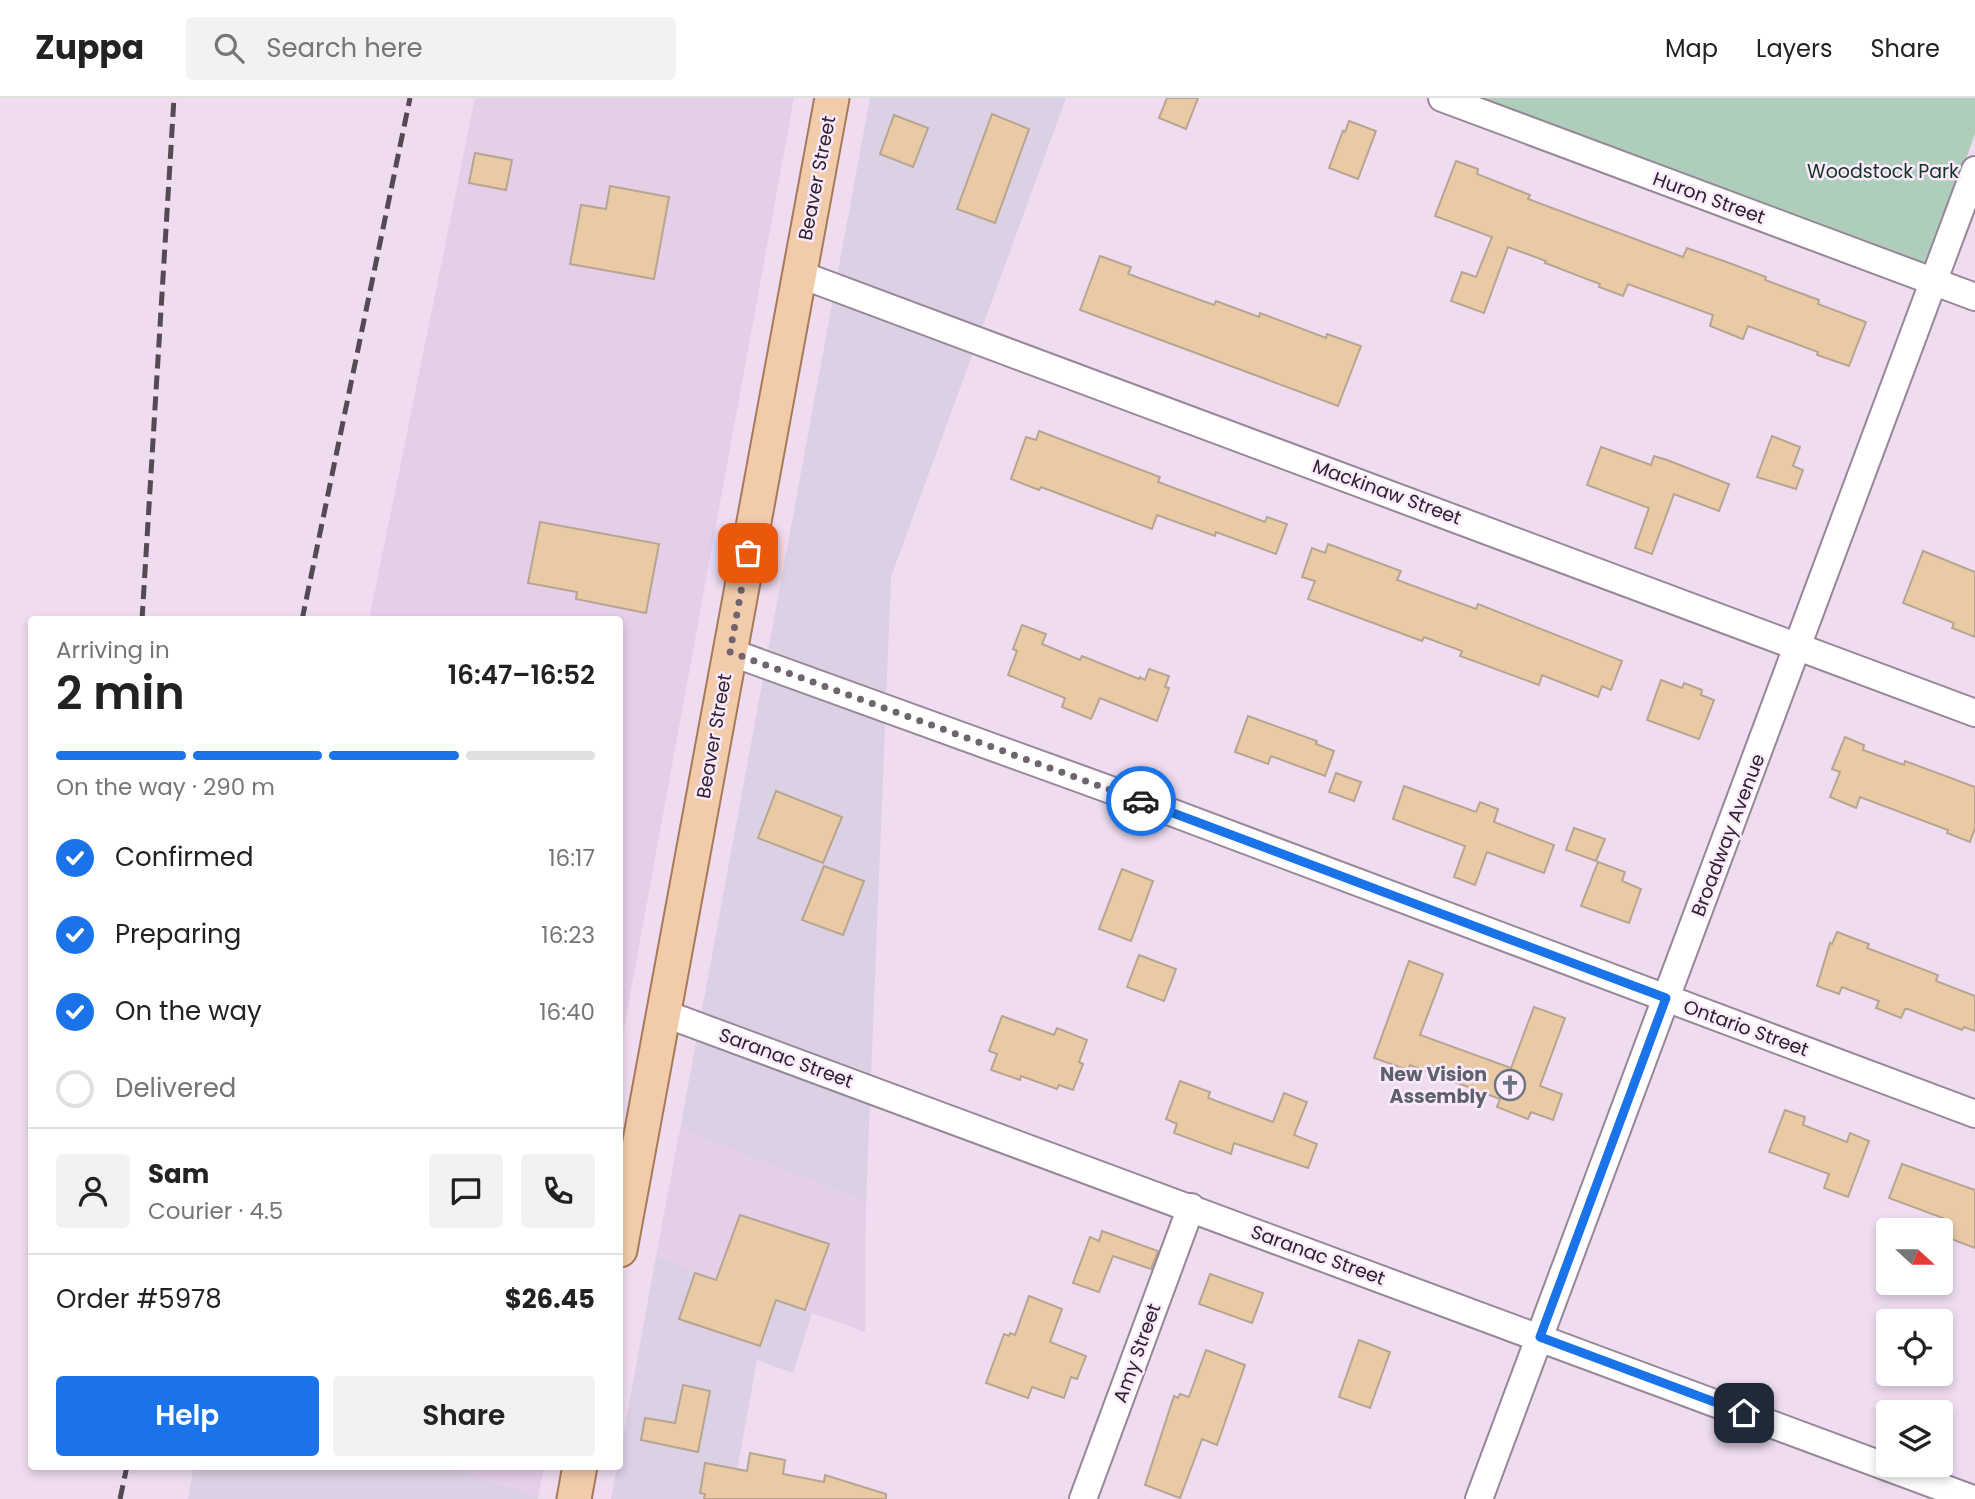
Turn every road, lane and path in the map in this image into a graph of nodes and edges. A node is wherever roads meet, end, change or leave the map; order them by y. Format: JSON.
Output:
{"nodes":[{"id":1,"x":832,"y":98,"type":"edge"},
{"id":2,"x":1442,"y":98,"type":"edge"},
{"id":3,"x":1975,"y":170,"type":"edge"},
{"id":4,"x":799,"y":274,"type":"junction"},
{"id":5,"x":1934,"y":282,"type":"junction"},
{"id":6,"x":1975,"y":297,"type":"edge"},
{"id":7,"x":1799,"y":646,"type":"junction"},
{"id":8,"x":730,"y":652,"type":"junction"},
{"id":9,"x":1975,"y":713,"type":"edge"},
{"id":10,"x":1666,"y":998,"type":"junction"},
{"id":11,"x":663,"y":1013,"type":"junction"},
{"id":12,"x":1975,"y":1114,"type":"edge"},
{"id":13,"x":1191,"y":1207,"type":"junction"},
{"id":14,"x":623,"y":1233,"type":"edge"},
{"id":15,"x":1540,"y":1337,"type":"junction"},
{"id":16,"x":579,"y":1470,"type":"edge"},
{"id":17,"x":574,"y":1499,"type":"edge"},
{"id":18,"x":1083,"y":1499,"type":"edge"},
{"id":19,"x":1479,"y":1499,"type":"edge"},
{"id":20,"x":1973,"y":1499,"type":"edge"}],
"edges":[{"from":1,"to":4,"type":"main road","name":"Beaver Street"},
{"from":2,"to":5,"type":"street","name":"Huron Street"},
{"from":3,"to":5,"type":"street","name":"Broadway Avenue"},
{"from":4,"to":7,"type":"street","name":"Mackinaw Street"},
{"from":4,"to":8,"type":"main road","name":"Beaver Street"},
{"from":5,"to":6,"type":"street","name":"Huron Street"},
{"from":5,"to":7,"type":"street","name":"Broadway Avenue"},
{"from":7,"to":9,"type":"street","name":"Mackinaw Street"},
{"from":7,"to":10,"type":"street","name":"Broadway Avenue"},
{"from":8,"to":10,"type":"street","name":"Ontario Street"},
{"from":8,"to":11,"type":"main road","name":"Beaver Street"},
{"from":10,"to":12,"type":"street","name":"Ontario Street"},
{"from":10,"to":15,"type":"street","name":"Broadway Avenue"},
{"from":11,"to":13,"type":"street","name":"Saranac Street"},
{"from":11,"to":14,"type":"main road","name":"Beaver Street"},
{"from":13,"to":15,"type":"street","name":"Saranac Street"},
{"from":13,"to":18,"type":"street","name":"Amy Street"},
{"from":15,"to":19,"type":"street","name":"Broadway Avenue"},
{"from":15,"to":20,"type":"street","name":"Saranac Street"},
{"from":16,"to":17,"type":"main road"}]}
